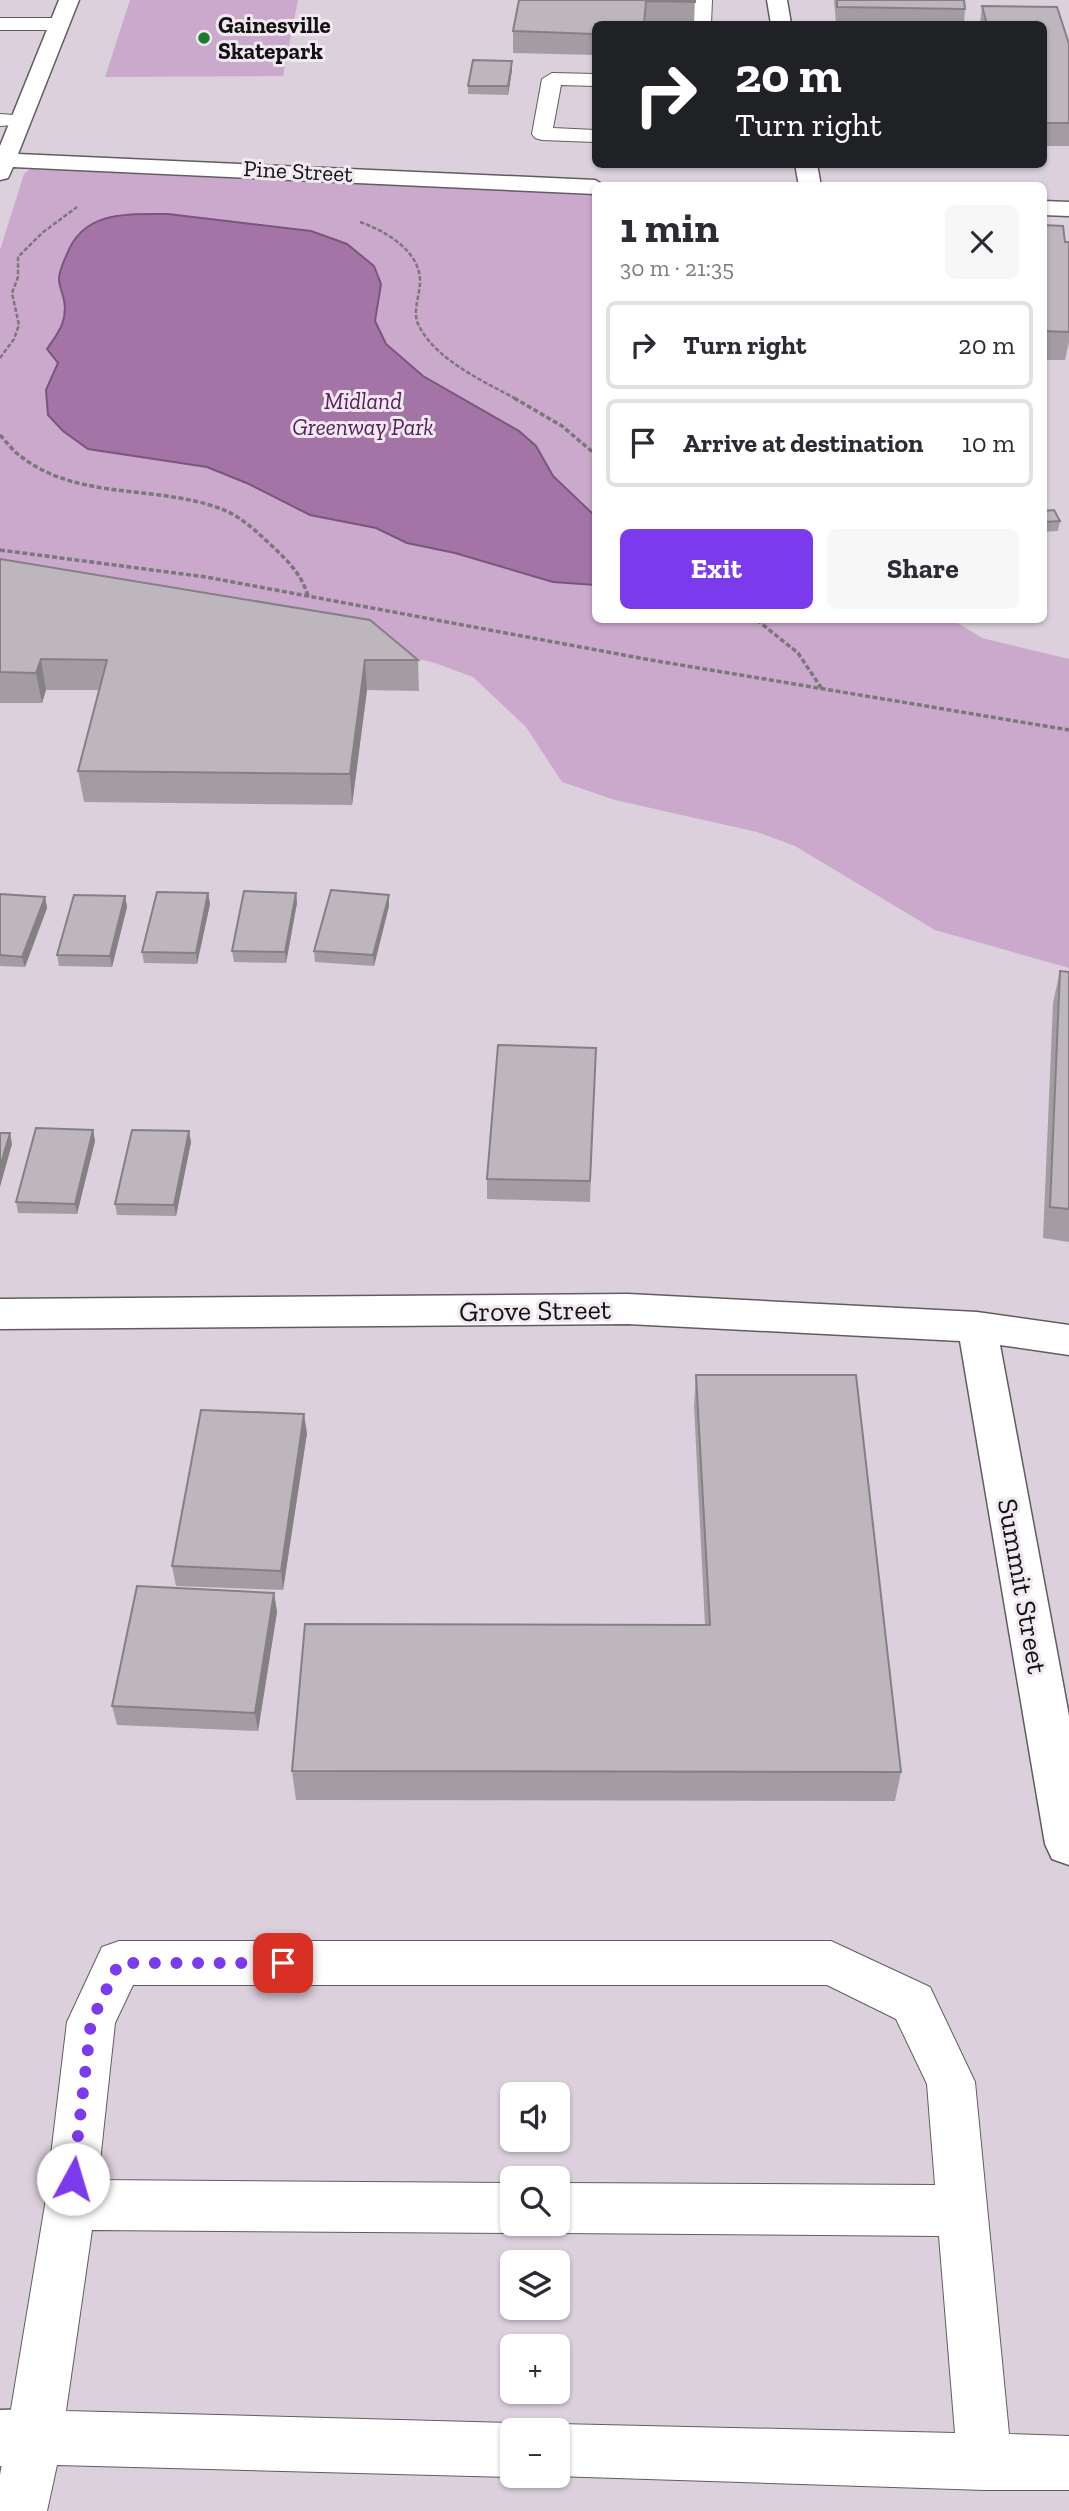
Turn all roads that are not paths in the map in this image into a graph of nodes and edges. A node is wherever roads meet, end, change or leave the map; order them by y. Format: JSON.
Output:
{"nodes":[{"id":1,"x":69,"y":0,"type":"edge"},
{"id":2,"x":703,"y":0,"type":"edge"},
{"id":3,"x":777,"y":0,"type":"edge"},
{"id":4,"x":702,"y":21,"type":"edge"},
{"id":5,"x":780,"y":21,"type":"edge"},
{"id":6,"x":0,"y":24,"type":"edge"},
{"id":7,"x":59,"y":24,"type":"junction"},
{"id":8,"x":592,"y":80,"type":"edge"},
{"id":9,"x":10,"y":120,"type":"edge"},
{"id":10,"x":592,"y":136,"type":"edge"},
{"id":11,"x":1,"y":165,"type":"edge"},
{"id":12,"x":592,"y":187,"type":"edge"},
{"id":13,"x":1047,"y":208,"type":"edge"},
{"id":14,"x":1069,"y":209,"type":"edge"},
{"id":15,"x":0,"y":1314,"type":"edge"},
{"id":16,"x":977,"y":1327,"type":"junction"},
{"id":17,"x":1069,"y":1340,"type":"edge"},
{"id":18,"x":1069,"y":1844,"type":"edge"},
{"id":19,"x":70,"y":2205,"type":"junction"},
{"id":20,"x":500,"y":2208,"type":"edge"},
{"id":21,"x":570,"y":2208,"type":"edge"},
{"id":22,"x":963,"y":2211,"type":"junction"},
{"id":23,"x":18,"y":2438,"type":"edge"},
{"id":24,"x":500,"y":2450,"type":"edge"},
{"id":25,"x":570,"y":2451,"type":"edge"},
{"id":26,"x":985,"y":2463,"type":"junction"},
{"id":27,"x":1069,"y":2463,"type":"edge"},
{"id":28,"x":20,"y":2511,"type":"edge"}],
"edges":[{"from":1,"to":7,"type":"street"},
{"from":2,"to":4,"type":"lane"},
{"from":3,"to":5,"type":"street"},
{"from":6,"to":7,"type":"lane"},
{"from":7,"to":9,"type":"street"},
{"from":8,"to":10,"type":"lane"},
{"from":9,"to":11,"type":"street"},
{"from":11,"to":12,"type":"street","name":"Pine Street"},
{"from":13,"to":14,"type":"street"},
{"from":15,"to":16,"type":"street","name":"Grove Street"},
{"from":16,"to":17,"type":"street","name":"Grove Street"},
{"from":16,"to":18,"type":"street","name":"Summit Street"},
{"from":19,"to":20,"type":"lane"},
{"from":19,"to":22,"type":"lane"},
{"from":19,"to":23,"type":"lane"},
{"from":21,"to":22,"type":"lane"},
{"from":22,"to":26,"type":"lane"},
{"from":23,"to":24,"type":"lane"},
{"from":23,"to":28,"type":"lane"},
{"from":25,"to":26,"type":"lane"},
{"from":26,"to":27,"type":"lane"}]}
